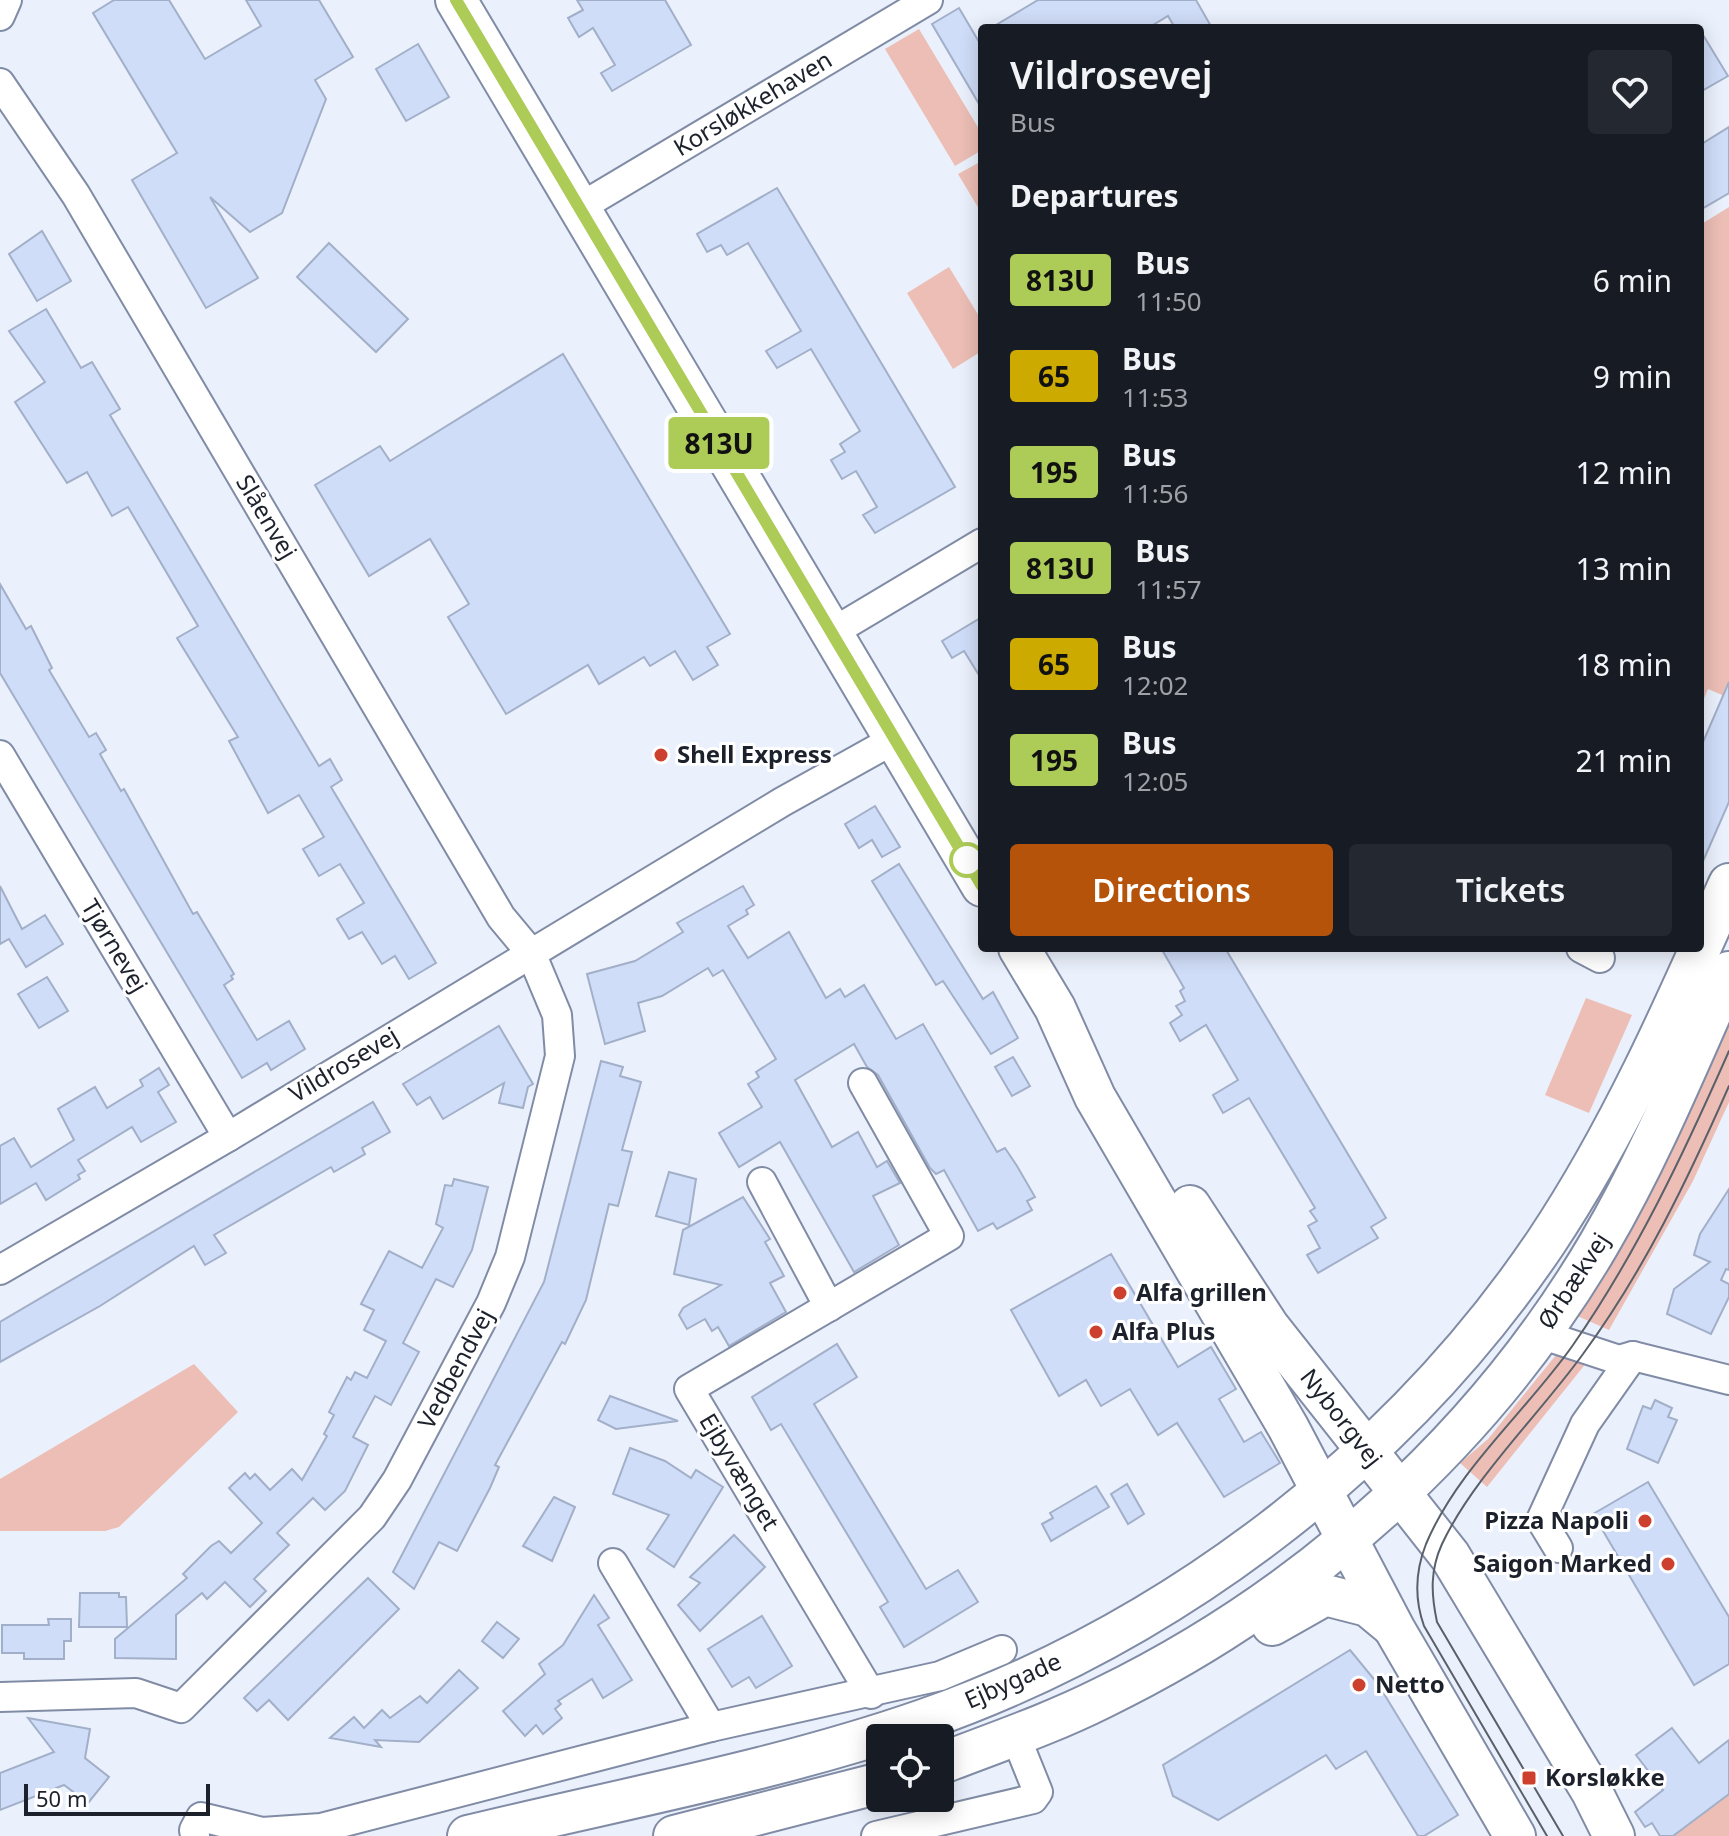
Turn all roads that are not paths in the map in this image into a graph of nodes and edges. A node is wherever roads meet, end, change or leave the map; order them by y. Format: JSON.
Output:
{"nodes":[{"id":1,"x":7,"y":0,"type":"edge"},
{"id":2,"x":456,"y":0,"type":"edge"},
{"id":3,"x":928,"y":0,"type":"edge"},
{"id":4,"x":0,"y":16,"type":"edge"},
{"id":5,"x":0,"y":83,"type":"edge"},
{"id":6,"x":579,"y":208,"type":"junction"},
{"id":7,"x":978,"y":545,"type":"edge"},
{"id":8,"x":833,"y":632,"type":"junction"},
{"id":9,"x":895,"y":739,"type":"junction"},
{"id":10,"x":0,"y":755,"type":"edge"},
{"id":11,"x":978,"y":879,"type":"edge"},
{"id":12,"x":1729,"y":884,"type":"edge"},
{"id":13,"x":1704,"y":941,"type":"edge"},
{"id":14,"x":1021,"y":952,"type":"edge"},
{"id":15,"x":1699,"y":952,"type":"edge"},
{"id":16,"x":531,"y":953,"type":"junction"},
{"id":17,"x":1729,"y":972,"type":"edge"},
{"id":18,"x":1055,"y":1008,"type":"junction"},
{"id":19,"x":863,"y":1083,"type":"dead end"},
{"id":20,"x":228,"y":1137,"type":"junction"},
{"id":21,"x":762,"y":1182,"type":"dead end"},
{"id":22,"x":0,"y":1270,"type":"edge"},
{"id":23,"x":829,"y":1307,"type":"junction"},
{"id":24,"x":1540,"y":1334,"type":"junction"},
{"id":25,"x":1633,"y":1356,"type":"junction"},
{"id":26,"x":1729,"y":1380,"type":"edge"},
{"id":27,"x":1361,"y":1490,"type":"junction"},
{"id":28,"x":1558,"y":1548,"type":"dead end"},
{"id":29,"x":613,"y":1563,"type":"dead end"},
{"id":30,"x":1395,"y":1630,"type":"junction"},
{"id":31,"x":1002,"y":1650,"type":"dead end"},
{"id":32,"x":1127,"y":1685,"type":"junction"},
{"id":33,"x":871,"y":1694,"type":"junction"},
{"id":34,"x":0,"y":1697,"type":"edge"},
{"id":35,"x":711,"y":1727,"type":"junction"},
{"id":36,"x":1015,"y":1735,"type":"junction"},
{"id":37,"x":954,"y":1759,"type":"edge"},
{"id":38,"x":866,"y":1787,"type":"edge"},
{"id":39,"x":194,"y":1833,"type":"edge"},
{"id":40,"x":468,"y":1836,"type":"edge"},
{"id":41,"x":674,"y":1836,"type":"edge"},
{"id":42,"x":876,"y":1836,"type":"edge"},
{"id":43,"x":1515,"y":1836,"type":"edge"},
{"id":44,"x":1611,"y":1836,"type":"edge"}],
"edges":[{"from":1,"to":4,"type":"street"},
{"from":2,"to":6,"type":"main road"},
{"from":3,"to":6,"type":"street","name":"Korsløkkehaven"},
{"from":5,"to":16,"type":"street","name":"Slåenvej"},
{"from":6,"to":8,"type":"main road"},
{"from":7,"to":8,"type":"street"},
{"from":8,"to":9,"type":"main road"},
{"from":9,"to":11,"type":"main road"},
{"from":9,"to":16,"type":"street","name":"Vildrosevej"},
{"from":10,"to":20,"type":"street","name":"Tjørnevej"},
{"from":12,"to":13,"type":"main road","name":"Ørbækvej"},
{"from":14,"to":18,"type":"main road","name":"Nyborgvej"},
{"from":15,"to":27,"type":"main road","name":"Ørbækvej"},
{"from":16,"to":20,"type":"street","name":"Vildrosevej"},
{"from":16,"to":34,"type":"street","name":"Vedbendvej"},
{"from":17,"to":24,"type":"main road","name":"Ørbækvej"},
{"from":18,"to":27,"type":"main road","name":"Nyborgvej"},
{"from":18,"to":27,"type":"main road","name":"Nyborgvej"},
{"from":19,"to":23,"type":"street","name":"Ejbyvænget"},
{"from":20,"to":22,"type":"street","name":"Vildrosevej"},
{"from":21,"to":23,"type":"street"},
{"from":23,"to":33,"type":"street","name":"Ejbyvænget"},
{"from":24,"to":25,"type":"street"},
{"from":24,"to":27,"type":"main road","name":"Ørbækvej"},
{"from":25,"to":26,"type":"street"},
{"from":25,"to":28,"type":"street"},
{"from":27,"to":30,"type":"main road","name":"Nyborgvej"},
{"from":27,"to":32,"type":"main road","name":"Ejbygade"},
{"from":27,"to":40,"type":"main road","name":"Ejbygade"},
{"from":27,"to":44,"type":"main road"},
{"from":29,"to":35,"type":"street"},
{"from":30,"to":32,"type":"main road"},
{"from":30,"to":43,"type":"main road","name":"Nyborgvej"},
{"from":31,"to":33,"type":"street","name":"Ejbygade"},
{"from":32,"to":36,"type":"main road","name":"Ejbygade"},
{"from":33,"to":35,"type":"street","name":"Ejbygade"},
{"from":35,"to":39,"type":"street","name":"Ejbygade"},
{"from":36,"to":37,"type":"main road","name":"Ejbygade"},
{"from":36,"to":42,"type":"street"},
{"from":38,"to":41,"type":"main road"}]}
